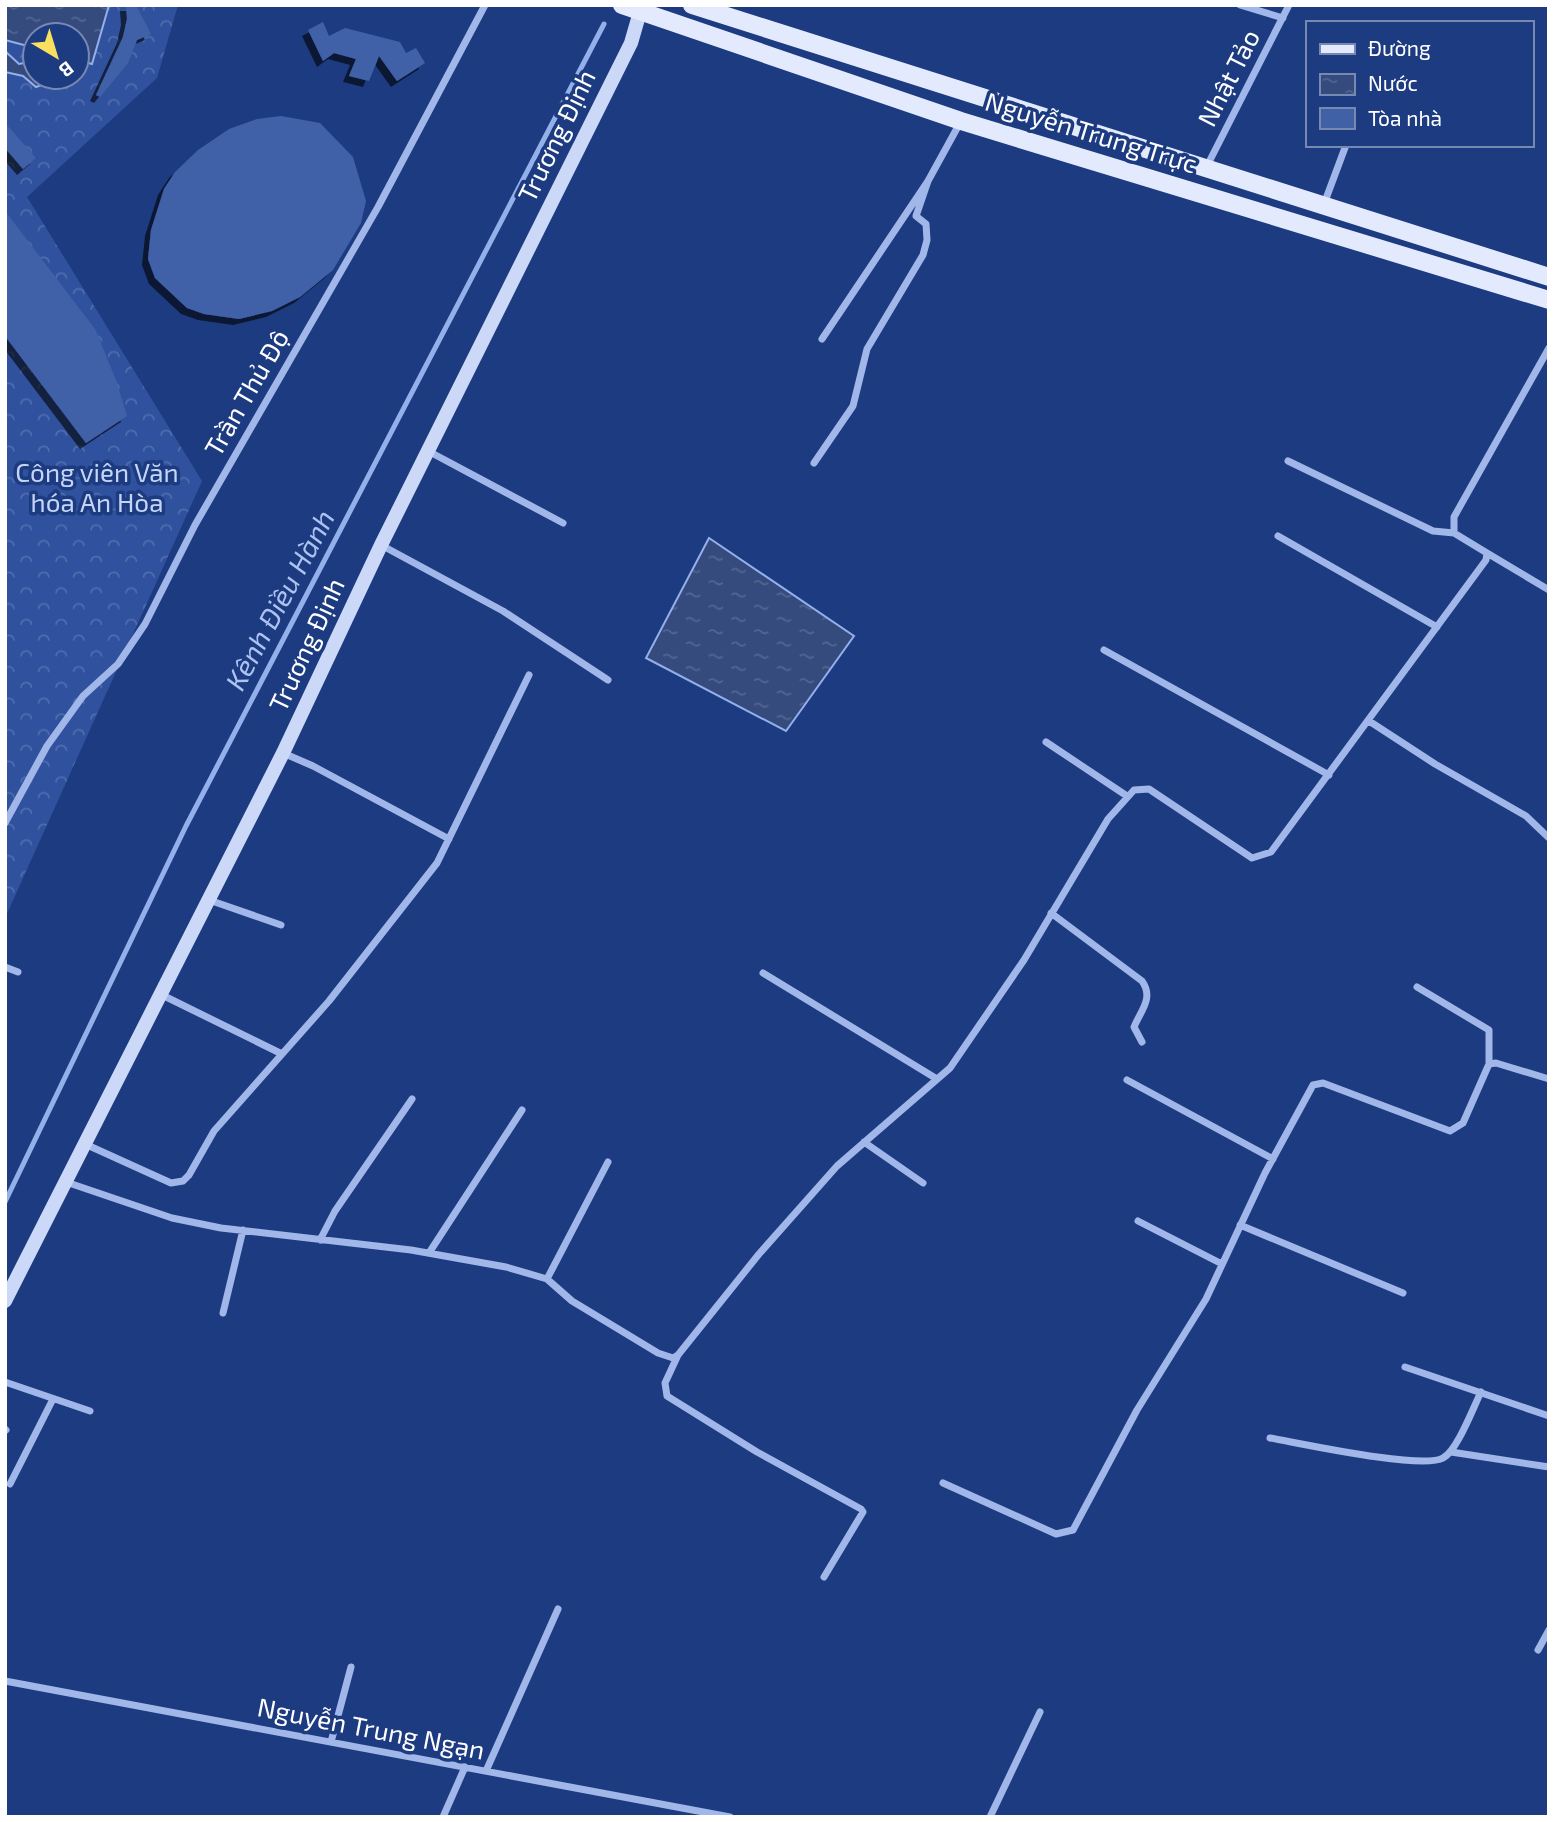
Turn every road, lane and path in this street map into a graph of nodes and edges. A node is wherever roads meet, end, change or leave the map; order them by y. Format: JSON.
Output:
{"nodes":[{"id":1,"x":485,"y":5,"type":"edge"},
{"id":2,"x":622,"y":5,"type":"edge"},
{"id":3,"x":692,"y":5,"type":"edge"},
{"id":4,"x":1240,"y":5,"type":"edge"},
{"id":5,"x":1289,"y":5,"type":"edge"},
{"id":6,"x":641,"y":7,"type":"edge"},
{"id":7,"x":1283,"y":18,"type":"junction"},
{"id":8,"x":961,"y":121,"type":"junction"},
{"id":9,"x":1345,"y":147,"type":"edge"},
{"id":10,"x":1206,"y":169,"type":"junction"},
{"id":11,"x":928,"y":181,"type":"junction"},
{"id":12,"x":1197,"y":193,"type":"junction"},
{"id":13,"x":1324,"y":206,"type":"junction"},
{"id":14,"x":1549,"y":277,"type":"edge"},
{"id":15,"x":1549,"y":300,"type":"edge"},
{"id":16,"x":822,"y":339,"type":"dead end"},
{"id":17,"x":1549,"y":348,"type":"edge"},
{"id":18,"x":428,"y":451,"type":"junction"},
{"id":19,"x":1288,"y":461,"type":"dead end"},
{"id":20,"x":814,"y":463,"type":"dead end"},
{"id":21,"x":563,"y":523,"type":"dead end"},
{"id":22,"x":1454,"y":533,"type":"junction"},
{"id":23,"x":1278,"y":536,"type":"dead end"},
{"id":24,"x":381,"y":545,"type":"junction"},
{"id":25,"x":1487,"y":553,"type":"junction"},
{"id":26,"x":1549,"y":590,"type":"edge"},
{"id":27,"x":1437,"y":627,"type":"junction"},
{"id":28,"x":1104,"y":650,"type":"dead end"},
{"id":29,"x":529,"y":675,"type":"dead end"},
{"id":30,"x":608,"y":680,"type":"dead end"},
{"id":31,"x":1369,"y":721,"type":"junction"},
{"id":32,"x":1046,"y":742,"type":"dead end"},
{"id":33,"x":283,"y":754,"type":"junction"},
{"id":34,"x":1329,"y":775,"type":"junction"},
{"id":35,"x":1127,"y":796,"type":"junction"},
{"id":36,"x":5,"y":823,"type":"edge"},
{"id":37,"x":1549,"y":838,"type":"edge"},
{"id":38,"x":449,"y":839,"type":"junction"},
{"id":39,"x":209,"y":900,"type":"junction"},
{"id":40,"x":1051,"y":913,"type":"junction"},
{"id":41,"x":281,"y":925,"type":"dead end"},
{"id":42,"x":5,"y":967,"type":"edge"},
{"id":43,"x":18,"y":972,"type":"dead end"},
{"id":44,"x":763,"y":973,"type":"dead end"},
{"id":45,"x":1417,"y":987,"type":"dead end"},
{"id":46,"x":160,"y":994,"type":"junction"},
{"id":47,"x":1142,"y":1042,"type":"dead end"},
{"id":48,"x":282,"y":1054,"type":"junction"},
{"id":49,"x":1489,"y":1064,"type":"junction"},
{"id":50,"x":937,"y":1079,"type":"junction"},
{"id":51,"x":1549,"y":1079,"type":"edge"},
{"id":52,"x":1127,"y":1080,"type":"dead end"},
{"id":53,"x":412,"y":1099,"type":"dead end"},
{"id":54,"x":522,"y":1110,"type":"dead end"},
{"id":55,"x":864,"y":1142,"type":"junction"},
{"id":56,"x":83,"y":1143,"type":"junction"},
{"id":57,"x":1273,"y":1159,"type":"junction"},
{"id":58,"x":608,"y":1162,"type":"dead end"},
{"id":59,"x":66,"y":1182,"type":"junction"},
{"id":60,"x":923,"y":1183,"type":"dead end"},
{"id":61,"x":1138,"y":1221,"type":"dead end"},
{"id":62,"x":1240,"y":1225,"type":"junction"},
{"id":63,"x":243,"y":1230,"type":"junction"},
{"id":64,"x":320,"y":1240,"type":"junction"},
{"id":65,"x":429,"y":1253,"type":"junction"},
{"id":66,"x":1222,"y":1264,"type":"junction"},
{"id":67,"x":547,"y":1279,"type":"junction"},
{"id":68,"x":1403,"y":1293,"type":"dead end"},
{"id":69,"x":5,"y":1301,"type":"edge"},
{"id":70,"x":223,"y":1313,"type":"dead end"},
{"id":71,"x":678,"y":1355,"type":"junction"},
{"id":72,"x":1405,"y":1367,"type":"dead end"},
{"id":73,"x":5,"y":1382,"type":"edge"},
{"id":74,"x":1481,"y":1392,"type":"junction"},
{"id":75,"x":52,"y":1399,"type":"junction"},
{"id":76,"x":90,"y":1411,"type":"dead end"},
{"id":77,"x":1549,"y":1416,"type":"edge"},
{"id":78,"x":1270,"y":1438,"type":"dead end"},
{"id":79,"x":1451,"y":1452,"type":"junction"},
{"id":80,"x":1549,"y":1467,"type":"edge"},
{"id":81,"x":10,"y":1483,"type":"dead end"},
{"id":82,"x":943,"y":1483,"type":"dead end"},
{"id":83,"x":824,"y":1577,"type":"dead end"},
{"id":84,"x":558,"y":1609,"type":"dead end"},
{"id":85,"x":1549,"y":1630,"type":"edge"},
{"id":86,"x":1538,"y":1650,"type":"dead end"},
{"id":87,"x":351,"y":1667,"type":"dead end"},
{"id":88,"x":5,"y":1681,"type":"edge"},
{"id":89,"x":1040,"y":1713,"type":"dead end"},
{"id":90,"x":331,"y":1742,"type":"junction"},
{"id":91,"x":465,"y":1767,"type":"junction"},
{"id":92,"x":486,"y":1771,"type":"junction"},
{"id":93,"x":443,"y":1817,"type":"edge"},
{"id":94,"x":730,"y":1817,"type":"edge"},
{"id":95,"x":990,"y":1817,"type":"edge"}],
"edges":[{"from":1,"to":36,"type":"street","name":"Trần Thủ Độ"},
{"from":2,"to":6,"type":"main road","name":"Nguyễn Trung Trực"},
{"from":3,"to":10,"type":"main road","name":"Nguyễn Trung Trực"},
{"from":4,"to":7,"type":"street"},
{"from":5,"to":7,"type":"street","name":"Nhật Tảo"},
{"from":6,"to":8,"type":"main road","name":"Nguyễn Trung Trực"},
{"from":6,"to":18,"type":"street","name":"Trương Định"},
{"from":7,"to":10,"type":"street","name":"Nhật Tảo"},
{"from":8,"to":11,"type":"street"},
{"from":8,"to":12,"type":"main road","name":"Nguyễn Trung Trực"},
{"from":9,"to":13,"type":"street"},
{"from":10,"to":12,"type":"main road"},
{"from":10,"to":13,"type":"main road","name":"Nguyễn Trung Trực"},
{"from":11,"to":16,"type":"street"},
{"from":11,"to":20,"type":"street"},
{"from":12,"to":15,"type":"main road","name":"Nguyễn Trung Trực"},
{"from":13,"to":14,"type":"main road","name":"Nguyễn Trung Trực"},
{"from":17,"to":22,"type":"street"},
{"from":18,"to":21,"type":"street"},
{"from":18,"to":24,"type":"street","name":"Trương Định"},
{"from":19,"to":22,"type":"street"},
{"from":22,"to":25,"type":"street"},
{"from":23,"to":27,"type":"street"},
{"from":24,"to":30,"type":"street"},
{"from":24,"to":33,"type":"street","name":"Trương Định"},
{"from":25,"to":26,"type":"street"},
{"from":25,"to":27,"type":"street"},
{"from":27,"to":31,"type":"street"},
{"from":28,"to":34,"type":"street"},
{"from":29,"to":38,"type":"street"},
{"from":31,"to":34,"type":"street"},
{"from":31,"to":37,"type":"street"},
{"from":32,"to":35,"type":"street"},
{"from":33,"to":38,"type":"street"},
{"from":33,"to":39,"type":"street","name":"Trương Định"},
{"from":34,"to":35,"type":"street"},
{"from":35,"to":40,"type":"street"},
{"from":38,"to":48,"type":"street"},
{"from":39,"to":41,"type":"street"},
{"from":39,"to":46,"type":"street","name":"Trương Định"},
{"from":40,"to":47,"type":"street"},
{"from":40,"to":50,"type":"street"},
{"from":42,"to":43,"type":"street"},
{"from":44,"to":50,"type":"street"},
{"from":45,"to":49,"type":"street"},
{"from":46,"to":48,"type":"street"},
{"from":46,"to":56,"type":"street","name":"Trương Định"},
{"from":48,"to":56,"type":"street"},
{"from":49,"to":51,"type":"street"},
{"from":49,"to":57,"type":"street"},
{"from":50,"to":55,"type":"street"},
{"from":52,"to":57,"type":"street"},
{"from":53,"to":64,"type":"street"},
{"from":54,"to":65,"type":"street"},
{"from":55,"to":60,"type":"street"},
{"from":55,"to":71,"type":"street"},
{"from":56,"to":59,"type":"street","name":"Trương Định"},
{"from":57,"to":62,"type":"street"},
{"from":58,"to":67,"type":"street"},
{"from":59,"to":63,"type":"street"},
{"from":59,"to":69,"type":"street","name":"Trương Định"},
{"from":61,"to":66,"type":"street"},
{"from":62,"to":66,"type":"street"},
{"from":62,"to":68,"type":"street"},
{"from":63,"to":64,"type":"street"},
{"from":63,"to":70,"type":"street"},
{"from":64,"to":65,"type":"street"},
{"from":65,"to":67,"type":"street"},
{"from":66,"to":82,"type":"street"},
{"from":67,"to":71,"type":"street"},
{"from":71,"to":83,"type":"street"},
{"from":72,"to":74,"type":"street"},
{"from":73,"to":75,"type":"street"},
{"from":74,"to":77,"type":"street"},
{"from":74,"to":79,"type":"street"},
{"from":75,"to":76,"type":"street"},
{"from":75,"to":81,"type":"street"},
{"from":78,"to":79,"type":"street"},
{"from":79,"to":80,"type":"street"},
{"from":84,"to":92,"type":"street"},
{"from":85,"to":86,"type":"street"},
{"from":87,"to":90,"type":"street"},
{"from":88,"to":90,"type":"street","name":"Nguyễn Trung Ngạn"},
{"from":89,"to":95,"type":"street"},
{"from":90,"to":91,"type":"street","name":"Nguyễn Trung Ngạn"},
{"from":91,"to":92,"type":"street","name":"Nguyễn Trung Ngạn"},
{"from":91,"to":93,"type":"street"},
{"from":92,"to":94,"type":"street","name":"Nguyễn Trung Ngạn"}]}
